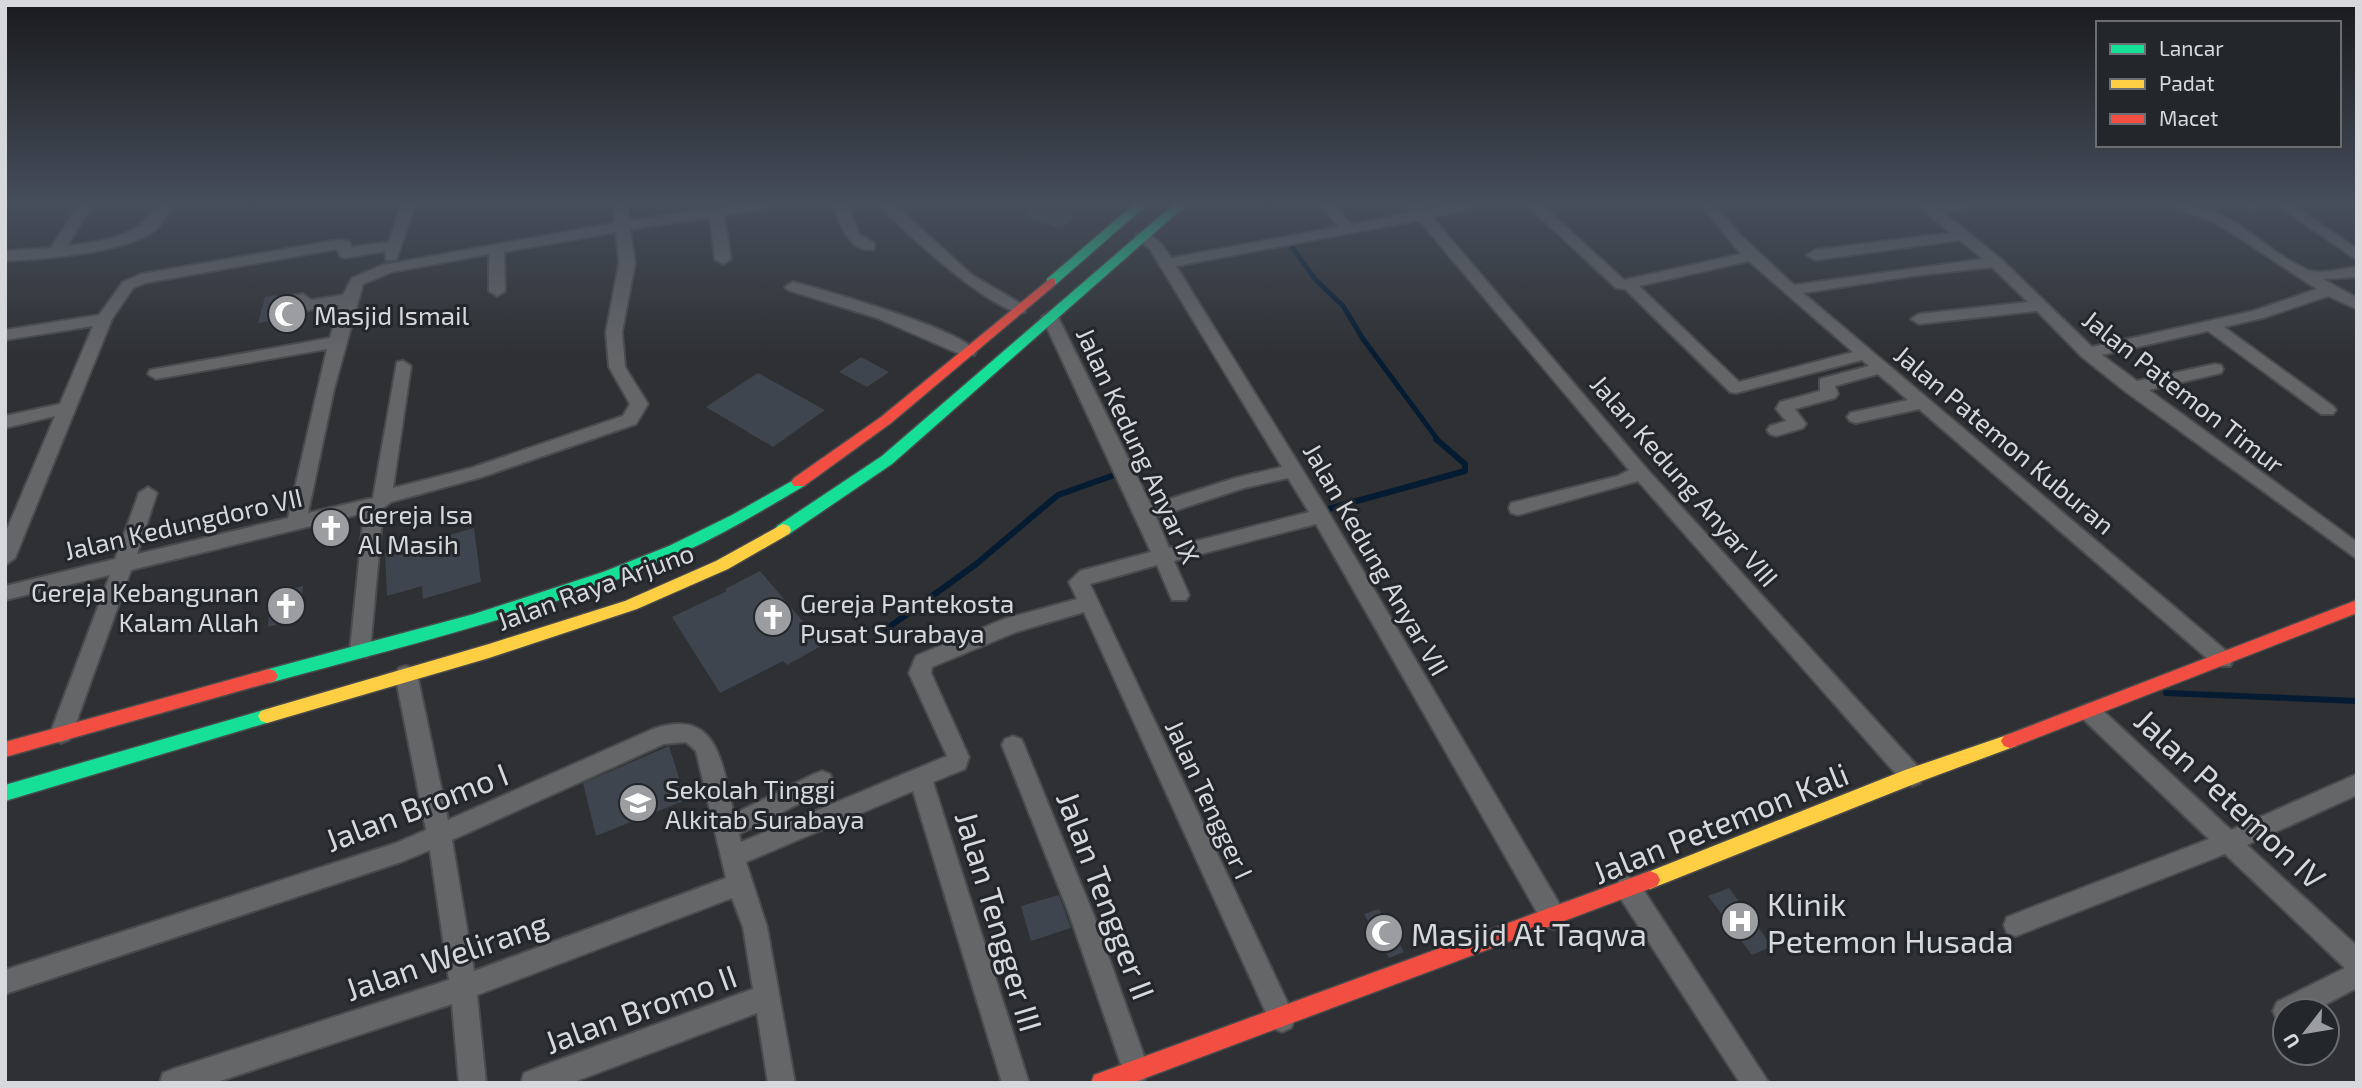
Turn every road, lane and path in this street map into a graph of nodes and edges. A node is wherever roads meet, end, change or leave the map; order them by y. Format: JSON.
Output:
{"nodes":[{"id":1,"x":272,"y":256,"type":"edge"},
{"id":2,"x":392,"y":256,"type":"edge"},
{"id":3,"x":454,"y":256,"type":"edge"},
{"id":4,"x":496,"y":256,"type":"edge"},
{"id":5,"x":626,"y":256,"type":"edge"},
{"id":6,"x":943,"y":256,"type":"edge"},
{"id":7,"x":1080,"y":256,"type":"edge"},
{"id":8,"x":1120,"y":256,"type":"edge"},
{"id":9,"x":1162,"y":256,"type":"edge"},
{"id":10,"x":1209,"y":256,"type":"edge"},
{"id":11,"x":1457,"y":256,"type":"edge"},
{"id":12,"x":1589,"y":256,"type":"edge"},
{"id":13,"x":1752,"y":256,"type":"edge"},
{"id":14,"x":1756,"y":256,"type":"edge"},
{"id":15,"x":1989,"y":256,"type":"edge"},
{"id":16,"x":2275,"y":256,"type":"edge"},
{"id":17,"x":1996,"y":262,"type":"junction"},
{"id":18,"x":1166,"y":263,"type":"junction"},
{"id":19,"x":388,"y":268,"type":"junction"},
{"id":20,"x":2357,"y":272,"type":"edge"},
{"id":21,"x":2306,"y":276,"type":"junction"},
{"id":22,"x":1629,"y":284,"type":"junction"},
{"id":23,"x":793,"y":287,"type":"dead end"},
{"id":24,"x":1793,"y":290,"type":"junction"},
{"id":25,"x":2329,"y":290,"type":"junction"},
{"id":26,"x":497,"y":291,"type":"dead end"},
{"id":27,"x":349,"y":299,"type":"junction"},
{"id":28,"x":282,"y":301,"type":"dead end"},
{"id":29,"x":2357,"y":304,"type":"edge"},
{"id":30,"x":2039,"y":306,"type":"junction"},
{"id":31,"x":1019,"y":309,"type":"junction"},
{"id":32,"x":1050,"y":317,"type":"junction"},
{"id":33,"x":104,"y":319,"type":"junction"},
{"id":34,"x":1919,"y":319,"type":"dead end"},
{"id":35,"x":2212,"y":326,"type":"junction"},
{"id":36,"x":5,"y":335,"type":"edge"},
{"id":37,"x":338,"y":342,"type":"junction"},
{"id":38,"x":968,"y":351,"type":"junction"},
{"id":39,"x":2088,"y":353,"type":"junction"},
{"id":40,"x":1865,"y":354,"type":"junction"},
{"id":41,"x":402,"y":366,"type":"dead end"},
{"id":42,"x":1880,"y":368,"type":"junction"},
{"id":43,"x":2215,"y":369,"type":"dead end"},
{"id":44,"x":156,"y":374,"type":"dead end"},
{"id":45,"x":2132,"y":388,"type":"junction"},
{"id":46,"x":1921,"y":403,"type":"junction"},
{"id":47,"x":67,"y":408,"type":"junction"},
{"id":48,"x":2327,"y":410,"type":"dead end"},
{"id":49,"x":1856,"y":417,"type":"dead end"},
{"id":50,"x":5,"y":422,"type":"edge"},
{"id":51,"x":1776,"y":430,"type":"dead end"},
{"id":52,"x":1292,"y":471,"type":"junction"},
{"id":53,"x":1640,"y":472,"type":"junction"},
{"id":54,"x":148,"y":493,"type":"dead end"},
{"id":55,"x":379,"y":501,"type":"junction"},
{"id":56,"x":1518,"y":508,"type":"dead end"},
{"id":57,"x":1319,"y":513,"type":"junction"},
{"id":58,"x":1145,"y":514,"type":"junction"},
{"id":59,"x":296,"y":523,"type":"junction"},
{"id":60,"x":2357,"y":552,"type":"edge"},
{"id":61,"x":1162,"y":554,"type":"junction"},
{"id":62,"x":5,"y":558,"type":"edge"},
{"id":63,"x":125,"y":565,"type":"junction"},
{"id":64,"x":5,"y":593,"type":"edge"},
{"id":65,"x":1179,"y":595,"type":"dead end"},
{"id":66,"x":1089,"y":602,"type":"junction"},
{"id":67,"x":2357,"y":606,"type":"edge"},
{"id":68,"x":360,"y":651,"type":"junction"},
{"id":69,"x":2223,"y":660,"type":"junction"},
{"id":70,"x":406,"y":674,"type":"junction"},
{"id":71,"x":2096,"y":717,"type":"junction"},
{"id":72,"x":61,"y":734,"type":"junction"},
{"id":73,"x":1013,"y":745,"type":"dead end"},
{"id":74,"x":5,"y":750,"type":"edge"},
{"id":75,"x":1912,"y":776,"type":"junction"},
{"id":76,"x":921,"y":779,"type":"junction"},
{"id":77,"x":822,"y":781,"type":"dead end"},
{"id":78,"x":2357,"y":784,"type":"edge"},
{"id":79,"x":5,"y":793,"type":"edge"},
{"id":80,"x":726,"y":829,"type":"junction"},
{"id":81,"x":441,"y":836,"type":"junction"},
{"id":82,"x":2229,"y":842,"type":"junction"},
{"id":83,"x":733,"y":857,"type":"junction"},
{"id":84,"x":739,"y":884,"type":"junction"},
{"id":85,"x":1633,"y":896,"type":"junction"},
{"id":86,"x":1554,"y":918,"type":"junction"},
{"id":87,"x":2015,"y":925,"type":"dead end"},
{"id":88,"x":2357,"y":963,"type":"edge"},
{"id":89,"x":2357,"y":975,"type":"edge"},
{"id":90,"x":5,"y":982,"type":"edge"},
{"id":91,"x":465,"y":987,"type":"junction"},
{"id":92,"x":769,"y":996,"type":"junction"},
{"id":93,"x":2313,"y":997,"type":"edge"},
{"id":94,"x":1282,"y":1019,"type":"junction"},
{"id":95,"x":1136,"y":1070,"type":"junction"},
{"id":96,"x":173,"y":1083,"type":"edge"},
{"id":97,"x":472,"y":1083,"type":"edge"},
{"id":98,"x":534,"y":1083,"type":"edge"},
{"id":99,"x":782,"y":1083,"type":"edge"},
{"id":100,"x":1016,"y":1083,"type":"edge"},
{"id":101,"x":1102,"y":1083,"type":"edge"},
{"id":102,"x":1756,"y":1083,"type":"edge"}],
"edges":[{"from":1,"to":33,"type":"street"},
{"from":2,"to":19,"type":"street"},
{"from":3,"to":19,"type":"street"},
{"from":4,"to":26,"type":"street"},
{"from":5,"to":55,"type":"street","name":"Jalan Kedungdoro VII"},
{"from":6,"to":31,"type":"street"},
{"from":7,"to":31,"type":"main road","name":"Jalan Raya Arjuno"},
{"from":8,"to":32,"type":"main road","name":"Jalan Raya Arjuno"},
{"from":9,"to":18,"type":"street","name":"Jalan Kedung Anyar VII"},
{"from":10,"to":18,"type":"street"},
{"from":11,"to":53,"type":"street","name":"Jalan Kedung Anyar VIII"},
{"from":12,"to":22,"type":"street"},
{"from":13,"to":22,"type":"street"},
{"from":14,"to":24,"type":"street","name":"Jalan Patemon Kuburan"},
{"from":15,"to":17,"type":"street","name":"Jalan Patemon Timur"},
{"from":16,"to":21,"type":"street"},
{"from":17,"to":24,"type":"street"},
{"from":17,"to":30,"type":"street","name":"Jalan Patemon Timur"},
{"from":18,"to":52,"type":"street","name":"Jalan Kedung Anyar VII"},
{"from":19,"to":27,"type":"street"},
{"from":20,"to":21,"type":"street"},
{"from":21,"to":25,"type":"street"},
{"from":22,"to":40,"type":"street"},
{"from":23,"to":38,"type":"street"},
{"from":24,"to":40,"type":"street","name":"Jalan Patemon Kuburan"},
{"from":25,"to":29,"type":"street"},
{"from":25,"to":35,"type":"street"},
{"from":27,"to":28,"type":"street"},
{"from":27,"to":37,"type":"street"},
{"from":30,"to":34,"type":"street"},
{"from":30,"to":39,"type":"street","name":"Jalan Patemon Timur"},
{"from":31,"to":38,"type":"main road","name":"Jalan Raya Arjuno"},
{"from":32,"to":58,"type":"street","name":"Jalan Kedung Anyar IX"},
{"from":32,"to":70,"type":"main road","name":"Jalan Raya Arjuno"},
{"from":33,"to":36,"type":"street"},
{"from":33,"to":47,"type":"street"},
{"from":35,"to":39,"type":"street"},
{"from":35,"to":48,"type":"street"},
{"from":37,"to":44,"type":"street"},
{"from":37,"to":59,"type":"street"},
{"from":38,"to":68,"type":"main road","name":"Jalan Raya Arjuno"},
{"from":39,"to":45,"type":"street","name":"Jalan Patemon Timur"},
{"from":40,"to":42,"type":"street","name":"Jalan Patemon Kuburan"},
{"from":41,"to":55,"type":"street"},
{"from":42,"to":46,"type":"street","name":"Jalan Patemon Kuburan"},
{"from":42,"to":51,"type":"street"},
{"from":43,"to":45,"type":"street"},
{"from":45,"to":60,"type":"street","name":"Jalan Patemon Timur"},
{"from":46,"to":49,"type":"street"},
{"from":46,"to":69,"type":"street","name":"Jalan Patemon Kuburan"},
{"from":47,"to":50,"type":"street"},
{"from":47,"to":62,"type":"street"},
{"from":52,"to":57,"type":"street","name":"Jalan Kedung Anyar VII"},
{"from":52,"to":58,"type":"street"},
{"from":53,"to":56,"type":"street"},
{"from":53,"to":75,"type":"street","name":"Jalan Kedung Anyar VIII"},
{"from":54,"to":63,"type":"street"},
{"from":55,"to":59,"type":"street","name":"Jalan Kedungdoro VII"},
{"from":55,"to":68,"type":"street"},
{"from":57,"to":61,"type":"street"},
{"from":57,"to":86,"type":"street","name":"Jalan Kedung Anyar VII"},
{"from":58,"to":61,"type":"street","name":"Jalan Kedung Anyar IX"},
{"from":59,"to":63,"type":"street","name":"Jalan Kedungdoro VII"},
{"from":61,"to":65,"type":"street","name":"Jalan Kedung Anyar IX"},
{"from":61,"to":66,"type":"street"},
{"from":63,"to":64,"type":"street","name":"Jalan Kedungdoro VII"},
{"from":63,"to":72,"type":"street"},
{"from":66,"to":76,"type":"street"},
{"from":66,"to":94,"type":"street","name":"Jalan Tengger I"},
{"from":67,"to":69,"type":"main road","name":"Jalan Petemon Kali"},
{"from":68,"to":72,"type":"main road","name":"Jalan Raya Arjuno"},
{"from":69,"to":71,"type":"main road","name":"Jalan Petemon Kali"},
{"from":70,"to":79,"type":"main road","name":"Jalan Raya Arjuno"},
{"from":70,"to":81,"type":"street"},
{"from":71,"to":75,"type":"main road","name":"Jalan Petemon Kali"},
{"from":71,"to":82,"type":"street","name":"Jalan Petemon IV"},
{"from":72,"to":74,"type":"main road","name":"Jalan Raya Arjuno"},
{"from":73,"to":95,"type":"street","name":"Jalan Tengger II"},
{"from":75,"to":85,"type":"main road","name":"Jalan Petemon Kali"},
{"from":76,"to":83,"type":"street"},
{"from":76,"to":100,"type":"street","name":"Jalan Tengger III"},
{"from":77,"to":80,"type":"street"},
{"from":78,"to":82,"type":"street"},
{"from":80,"to":81,"type":"street","name":"Jalan Bromo I"},
{"from":80,"to":83,"type":"street","name":"Jalan Bromo I"},
{"from":81,"to":90,"type":"street","name":"Jalan Bromo I"},
{"from":81,"to":91,"type":"street"},
{"from":82,"to":87,"type":"street"},
{"from":82,"to":88,"type":"street","name":"Jalan Petemon IV"},
{"from":83,"to":84,"type":"street","name":"Jalan Bromo I"},
{"from":84,"to":91,"type":"street","name":"Jalan Welirang"},
{"from":84,"to":92,"type":"street","name":"Jalan Bromo I"},
{"from":85,"to":86,"type":"main road","name":"Jalan Petemon Kali"},
{"from":85,"to":102,"type":"street"},
{"from":86,"to":94,"type":"main road","name":"Jalan Petemon Kali"},
{"from":89,"to":93,"type":"street"},
{"from":91,"to":96,"type":"street","name":"Jalan Welirang"},
{"from":91,"to":97,"type":"street"},
{"from":92,"to":98,"type":"street","name":"Jalan Bromo II"},
{"from":92,"to":99,"type":"street","name":"Jalan Bromo I"},
{"from":94,"to":95,"type":"main road","name":"Jalan Petemon Kali"},
{"from":95,"to":101,"type":"main road","name":"Jalan Petemon Kali"}]}
